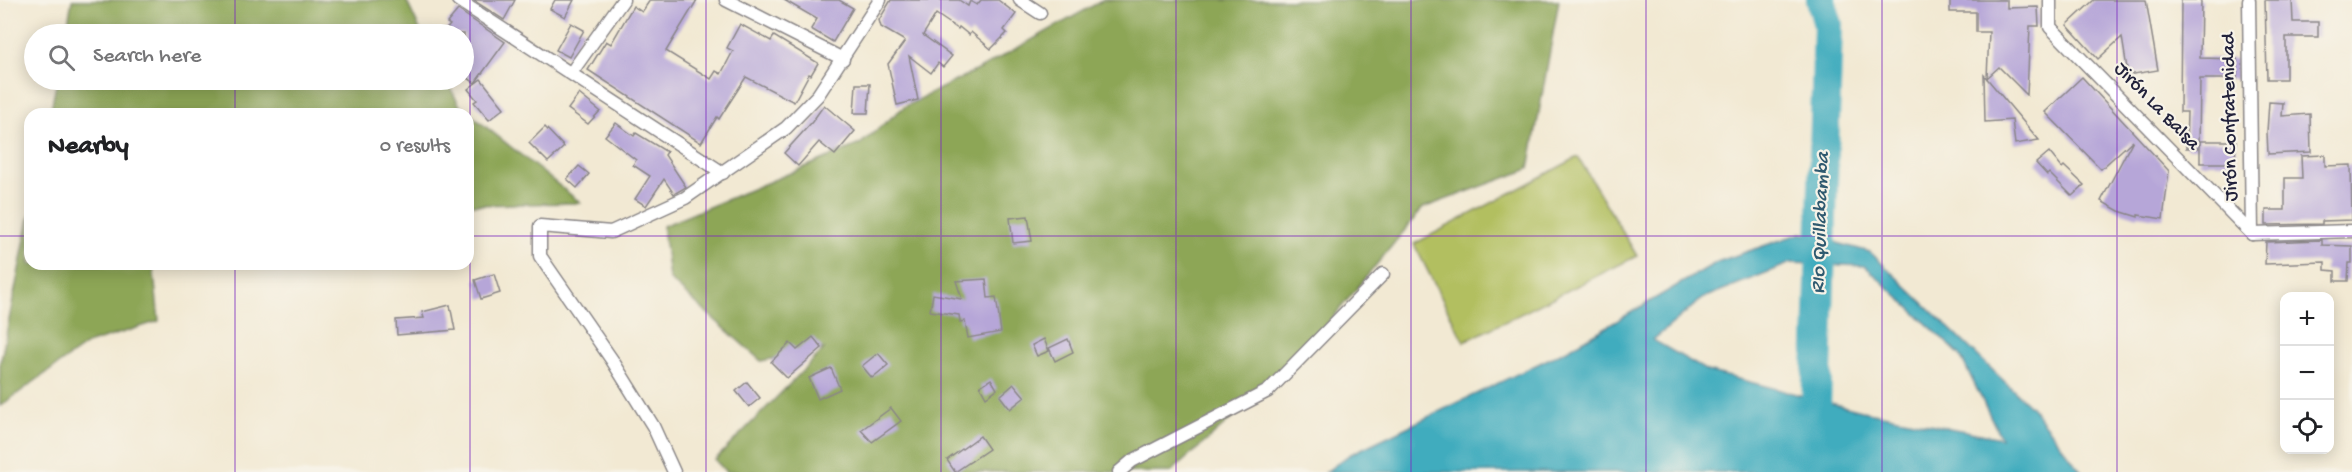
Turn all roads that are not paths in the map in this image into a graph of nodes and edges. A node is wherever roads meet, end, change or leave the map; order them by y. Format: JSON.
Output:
{"nodes":[{"id":1,"x":458,"y":0,"type":"edge"},
{"id":2,"x":623,"y":0,"type":"edge"},
{"id":3,"x":726,"y":0,"type":"edge"},
{"id":4,"x":880,"y":0,"type":"edge"},
{"id":5,"x":1020,"y":0,"type":"edge"},
{"id":6,"x":2050,"y":0,"type":"edge"},
{"id":7,"x":2249,"y":0,"type":"edge"},
{"id":8,"x":1040,"y":13,"type":"dead end"},
{"id":9,"x":843,"y":59,"type":"junction"},
{"id":10,"x":571,"y":74,"type":"junction"},
{"id":11,"x":723,"y":172,"type":"junction"},
{"id":12,"x":2352,"y":231,"type":"edge"},
{"id":13,"x":2252,"y":234,"type":"junction"},
{"id":14,"x":1383,"y":274,"type":"dead end"},
{"id":15,"x":674,"y":472,"type":"edge"},
{"id":16,"x":1119,"y":472,"type":"edge"}],
"edges":[{"from":1,"to":10,"type":"street"},
{"from":2,"to":10,"type":"street"},
{"from":3,"to":9,"type":"street"},
{"from":4,"to":9,"type":"street"},
{"from":5,"to":8,"type":"street"},
{"from":6,"to":13,"type":"street","name":"Jirón La Balsa"},
{"from":7,"to":13,"type":"street","name":"Jirón Confratenidad"},
{"from":9,"to":11,"type":"street"},
{"from":10,"to":11,"type":"street"},
{"from":11,"to":15,"type":"street"},
{"from":12,"to":13,"type":"street"},
{"from":14,"to":16,"type":"street"}]}
